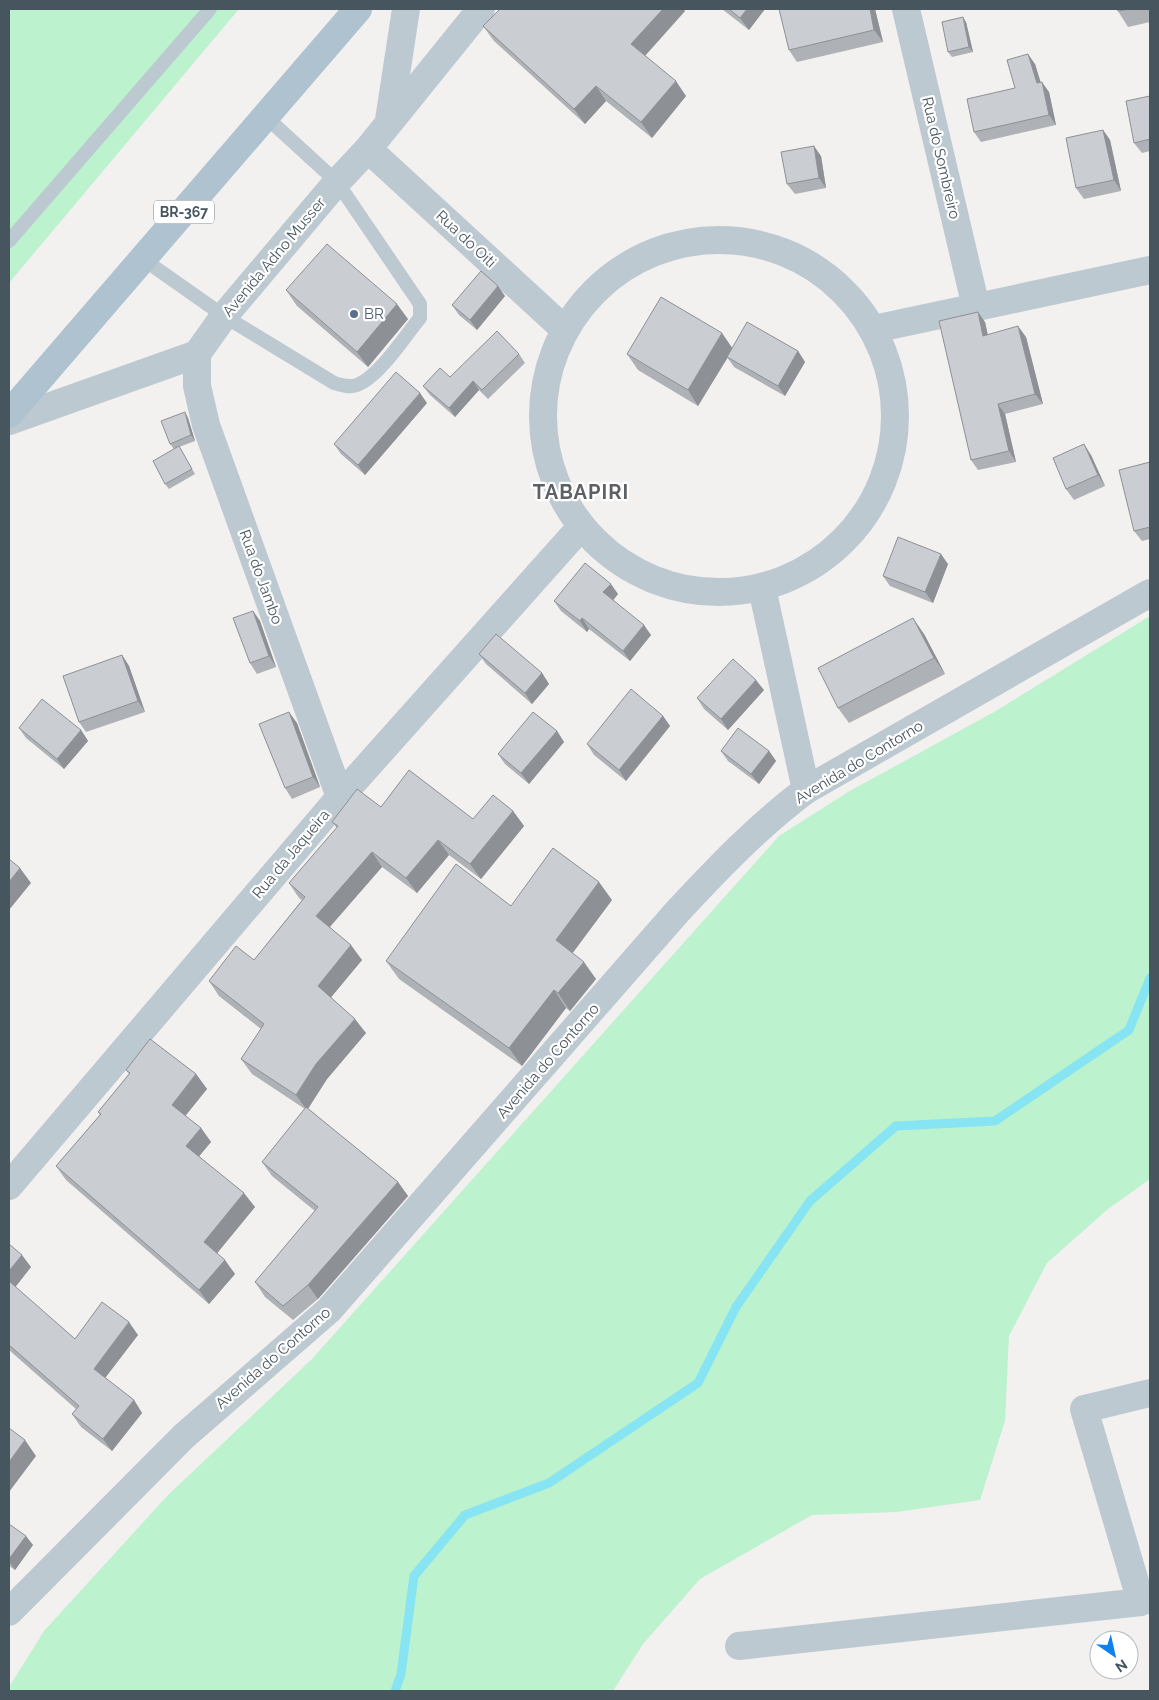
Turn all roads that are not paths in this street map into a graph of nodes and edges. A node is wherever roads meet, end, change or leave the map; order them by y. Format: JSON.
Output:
{"nodes":[{"id":1,"x":210,"y":9,"type":"edge"},
{"id":2,"x":358,"y":9,"type":"edge"},
{"id":3,"x":406,"y":9,"type":"edge"},
{"id":4,"x":481,"y":9,"type":"edge"},
{"id":5,"x":906,"y":9,"type":"edge"},
{"id":6,"x":266,"y":118,"type":"junction"},
{"id":7,"x":389,"y":120,"type":"junction"},
{"id":8,"x":368,"y":149,"type":"junction"},
{"id":9,"x":337,"y":182,"type":"junction"},
{"id":10,"x":9,"y":241,"type":"edge"},
{"id":11,"x":143,"y":259,"type":"junction"},
{"id":12,"x":1150,"y":270,"type":"edge"},
{"id":13,"x":976,"y":308,"type":"junction"},
{"id":14,"x":224,"y":316,"type":"junction"},
{"id":15,"x":564,"y":329,"type":"junction"},
{"id":16,"x":874,"y":329,"type":"junction"},
{"id":17,"x":197,"y":354,"type":"junction"},
{"id":18,"x":9,"y":414,"type":"edge"},
{"id":19,"x":9,"y":421,"type":"edge"},
{"id":20,"x":580,"y":528,"type":"junction"},
{"id":21,"x":762,"y":588,"type":"junction"},
{"id":22,"x":1150,"y":593,"type":"edge"},
{"id":23,"x":806,"y":790,"type":"junction"},
{"id":24,"x":340,"y":797,"type":"junction"},
{"id":25,"x":9,"y":1186,"type":"edge"},
{"id":26,"x":1150,"y":1393,"type":"edge"},
{"id":27,"x":9,"y":1612,"type":"edge"},
{"id":28,"x":739,"y":1646,"type":"dead end"}],
"edges":[{"from":1,"to":10,"type":"lane"},
{"from":2,"to":6,"type":"main road","number":"BR-367"},
{"from":3,"to":7,"type":"street"},
{"from":4,"to":7,"type":"street","name":"Avenida Adno Musser"},
{"from":5,"to":13,"type":"street","name":"Rua do Sombreiro"},
{"from":6,"to":9,"type":"lane"},
{"from":6,"to":11,"type":"main road","number":"BR-367"},
{"from":7,"to":8,"type":"street","name":"Avenida Adno Musser"},
{"from":8,"to":9,"type":"street","name":"Avenida Adno Musser"},
{"from":8,"to":15,"type":"street","name":"Rua do Oiti"},
{"from":9,"to":14,"type":"street","name":"Avenida Adno Musser"},
{"from":9,"to":14,"type":"lane"},
{"from":11,"to":14,"type":"lane"},
{"from":11,"to":18,"type":"main road","number":"BR-367"},
{"from":12,"to":13,"type":"street"},
{"from":13,"to":16,"type":"street"},
{"from":14,"to":17,"type":"street","name":"Avenida Adno Musser"},
{"from":15,"to":16,"type":"street"},
{"from":15,"to":20,"type":"street"},
{"from":16,"to":21,"type":"street"},
{"from":17,"to":19,"type":"street"},
{"from":17,"to":24,"type":"street","name":"Rua do Jambo"},
{"from":20,"to":21,"type":"street"},
{"from":20,"to":24,"type":"street","name":"Rua da Jaqueira"},
{"from":21,"to":23,"type":"street"},
{"from":22,"to":23,"type":"street","name":"Avenida do Contorno"},
{"from":23,"to":27,"type":"street","name":"Avenida do Contorno"},
{"from":24,"to":25,"type":"street","name":"Rua da Jaqueira"},
{"from":26,"to":28,"type":"street"}]}
